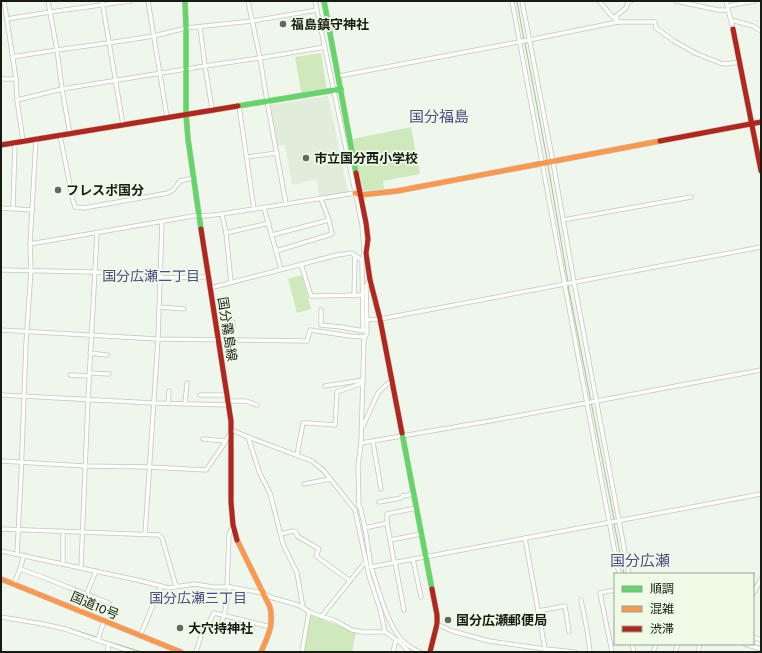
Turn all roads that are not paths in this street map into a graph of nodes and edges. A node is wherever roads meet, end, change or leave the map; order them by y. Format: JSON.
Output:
{"nodes":[{"id":1,"x":4,"y":1,"type":"edge"},
{"id":2,"x":48,"y":1,"type":"edge"},
{"id":3,"x":130,"y":1,"type":"edge"},
{"id":4,"x":148,"y":1,"type":"edge"},
{"id":5,"x":185,"y":1,"type":"edge"},
{"id":6,"x":248,"y":1,"type":"edge"},
{"id":7,"x":315,"y":1,"type":"edge"},
{"id":8,"x":324,"y":1,"type":"edge"},
{"id":9,"x":512,"y":1,"type":"edge"},
{"id":10,"x":522,"y":1,"type":"edge"},
{"id":11,"x":599,"y":1,"type":"edge"},
{"id":12,"x":631,"y":1,"type":"edge"},
{"id":13,"x":676,"y":1,"type":"edge"},
{"id":14,"x":726,"y":1,"type":"edge"},
{"id":15,"x":754,"y":1,"type":"edge"},
{"id":16,"x":102,"y":3,"type":"edge"},
{"id":17,"x":728,"y":8,"type":"junction"},
{"id":18,"x":317,"y":10,"type":"junction"},
{"id":19,"x":50,"y":12,"type":"junction"},
{"id":20,"x":7,"y":19,"type":"junction"},
{"id":21,"x":252,"y":20,"type":"junction"},
{"id":22,"x":731,"y":20,"type":"junction"},
{"id":23,"x":618,"y":22,"type":"junction"},
{"id":24,"x":200,"y":26,"type":"junction"},
{"id":25,"x":186,"y":28,"type":"junction"},
{"id":26,"x":733,"y":29,"type":"joint"},
{"id":27,"x":761,"y":31,"type":"edge"},
{"id":28,"x":154,"y":36,"type":"junction"},
{"id":29,"x":528,"y":41,"type":"junction"},
{"id":30,"x":520,"y":42,"type":"junction"},
{"id":31,"x":108,"y":43,"type":"junction"},
{"id":32,"x":325,"y":47,"type":"junction"},
{"id":33,"x":57,"y":50,"type":"junction"},
{"id":34,"x":12,"y":57,"type":"junction"},
{"id":35,"x":260,"y":58,"type":"junction"},
{"id":36,"x":740,"y":62,"type":"junction"},
{"id":37,"x":205,"y":66,"type":"junction"},
{"id":38,"x":186,"y":69,"type":"junction"},
{"id":39,"x":160,"y":73,"type":"junction"},
{"id":40,"x":339,"y":76,"type":"junction"},
{"id":41,"x":1,"y":79,"type":"edge"},
{"id":42,"x":16,"y":79,"type":"junction"},
{"id":43,"x":115,"y":80,"type":"junction"},
{"id":44,"x":62,"y":89,"type":"junction"},
{"id":45,"x":341,"y":89,"type":"junction"},
{"id":46,"x":334,"y":90,"type":"junction"},
{"id":47,"x":17,"y":100,"type":"junction"},
{"id":48,"x":267,"y":101,"type":"junction"},
{"id":49,"x":239,"y":106,"type":"junction"},
{"id":50,"x":212,"y":109,"type":"junction"},
{"id":51,"x":186,"y":114,"type":"junction"},
{"id":52,"x":167,"y":117,"type":"junction"},
{"id":53,"x":761,"y":122,"type":"edge"},
{"id":54,"x":752,"y":124,"type":"junction"},
{"id":55,"x":123,"y":125,"type":"junction"},
{"id":56,"x":70,"y":134,"type":"junction"},
{"id":57,"x":60,"y":135,"type":"junction"},
{"id":58,"x":36,"y":139,"type":"junction"},
{"id":59,"x":23,"y":141,"type":"junction"},
{"id":60,"x":15,"y":143,"type":"junction"},
{"id":61,"x":1,"y":145,"type":"edge"},
{"id":62,"x":276,"y":153,"type":"junction"},
{"id":63,"x":247,"y":158,"type":"junction"},
{"id":64,"x":552,"y":162,"type":"junction"},
{"id":65,"x":542,"y":164,"type":"junction"},
{"id":66,"x":761,"y":171,"type":"edge"},
{"id":67,"x":193,"y":178,"type":"junction"},
{"id":68,"x":358,"y":194,"type":"junction"},
{"id":69,"x":691,"y":197,"type":"dead end"},
{"id":70,"x":321,"y":199,"type":"junction"},
{"id":71,"x":286,"y":204,"type":"junction"},
{"id":72,"x":1,"y":208,"type":"edge"},
{"id":73,"x":12,"y":208,"type":"junction"},
{"id":74,"x":264,"y":208,"type":"junction"},
{"id":75,"x":254,"y":209,"type":"junction"},
{"id":76,"x":33,"y":210,"type":"junction"},
{"id":77,"x":222,"y":214,"type":"junction"},
{"id":78,"x":199,"y":215,"type":"junction"},
{"id":79,"x":329,"y":220,"type":"junction"},
{"id":80,"x":563,"y":220,"type":"junction"},
{"id":81,"x":162,"y":222,"type":"junction"},
{"id":82,"x":269,"y":223,"type":"junction"},
{"id":83,"x":97,"y":232,"type":"junction"},
{"id":84,"x":226,"y":233,"type":"junction"},
{"id":85,"x":272,"y":235,"type":"junction"},
{"id":86,"x":30,"y":244,"type":"junction"},
{"id":87,"x":761,"y":247,"type":"edge"},
{"id":88,"x":276,"y":251,"type":"junction"},
{"id":89,"x":365,"y":252,"type":"junction"},
{"id":90,"x":355,"y":255,"type":"junction"},
{"id":91,"x":362,"y":260,"type":"junction"},
{"id":92,"x":301,"y":264,"type":"junction"},
{"id":93,"x":281,"y":269,"type":"junction"},
{"id":94,"x":1,"y":270,"type":"edge"},
{"id":95,"x":31,"y":270,"type":"junction"},
{"id":96,"x":95,"y":272,"type":"junction"},
{"id":97,"x":161,"y":275,"type":"junction"},
{"id":98,"x":209,"y":277,"type":"junction"},
{"id":99,"x":370,"y":280,"type":"junction"},
{"id":100,"x":231,"y":282,"type":"junction"},
{"id":101,"x":573,"y":282,"type":"junction"},
{"id":102,"x":565,"y":283,"type":"junction"},
{"id":103,"x":364,"y":286,"type":"junction"},
{"id":104,"x":210,"y":288,"type":"junction"},
{"id":105,"x":362,"y":295,"type":"junction"},
{"id":106,"x":354,"y":296,"type":"junction"},
{"id":107,"x":160,"y":307,"type":"junction"},
{"id":108,"x":184,"y":309,"type":"dead end"},
{"id":109,"x":320,"y":310,"type":"dead end"},
{"id":110,"x":380,"y":319,"type":"junction"},
{"id":111,"x":366,"y":320,"type":"junction"},
{"id":112,"x":233,"y":322,"type":"dead end"},
{"id":113,"x":1,"y":330,"type":"edge"},
{"id":114,"x":27,"y":332,"type":"junction"},
{"id":115,"x":365,"y":332,"type":"junction"},
{"id":116,"x":91,"y":335,"type":"junction"},
{"id":117,"x":365,"y":337,"type":"junction"},
{"id":118,"x":158,"y":338,"type":"junction"},
{"id":119,"x":218,"y":339,"type":"junction"},
{"id":120,"x":232,"y":340,"type":"junction"},
{"id":121,"x":90,"y":354,"type":"junction"},
{"id":122,"x":107,"y":355,"type":"dead end"},
{"id":123,"x":761,"y":370,"type":"edge"},
{"id":124,"x":109,"y":374,"type":"dead end"},
{"id":125,"x":70,"y":375,"type":"dead end"},
{"id":126,"x":89,"y":375,"type":"junction"},
{"id":127,"x":391,"y":381,"type":"junction"},
{"id":128,"x":363,"y":382,"type":"junction"},
{"id":129,"x":187,"y":383,"type":"dead end"},
{"id":130,"x":325,"y":386,"type":"dead end"},
{"id":131,"x":169,"y":391,"type":"dead end"},
{"id":132,"x":227,"y":394,"type":"junction"},
{"id":133,"x":200,"y":395,"type":"dead end"},
{"id":134,"x":1,"y":396,"type":"edge"},
{"id":135,"x":24,"y":396,"type":"junction"},
{"id":136,"x":88,"y":400,"type":"junction"},
{"id":137,"x":596,"y":401,"type":"junction"},
{"id":138,"x":588,"y":402,"type":"junction"},
{"id":139,"x":154,"y":403,"type":"junction"},
{"id":140,"x":228,"y":403,"type":"junction"},
{"id":141,"x":168,"y":404,"type":"junction"},
{"id":142,"x":185,"y":404,"type":"junction"},
{"id":143,"x":257,"y":405,"type":"dead end"},
{"id":144,"x":232,"y":430,"type":"junction"},
{"id":145,"x":361,"y":433,"type":"junction"},
{"id":146,"x":403,"y":436,"type":"junction"},
{"id":147,"x":248,"y":437,"type":"junction"},
{"id":148,"x":203,"y":439,"type":"dead end"},
{"id":149,"x":226,"y":441,"type":"junction"},
{"id":150,"x":373,"y":442,"type":"junction"},
{"id":151,"x":361,"y":444,"type":"junction"},
{"id":152,"x":297,"y":455,"type":"junction"},
{"id":153,"x":1,"y":461,"type":"edge"},
{"id":154,"x":22,"y":462,"type":"junction"},
{"id":155,"x":86,"y":466,"type":"junction"},
{"id":156,"x":149,"y":467,"type":"junction"},
{"id":157,"x":330,"y":479,"type":"junction"},
{"id":158,"x":304,"y":484,"type":"dead end"},
{"id":159,"x":381,"y":489,"type":"dead end"},
{"id":160,"x":414,"y":494,"type":"junction"},
{"id":161,"x":761,"y":494,"type":"edge"},
{"id":162,"x":379,"y":502,"type":"dead end"},
{"id":163,"x":360,"y":507,"type":"junction"},
{"id":164,"x":416,"y":508,"type":"junction"},
{"id":165,"x":355,"y":510,"type":"junction"},
{"id":166,"x":619,"y":520,"type":"junction"},
{"id":167,"x":611,"y":522,"type":"junction"},
{"id":168,"x":387,"y":523,"type":"junction"},
{"id":169,"x":233,"y":525,"type":"junction"},
{"id":170,"x":365,"y":528,"type":"junction"},
{"id":171,"x":1,"y":529,"type":"edge"},
{"id":172,"x":18,"y":529,"type":"junction"},
{"id":173,"x":63,"y":531,"type":"junction"},
{"id":174,"x":83,"y":532,"type":"junction"},
{"id":175,"x":145,"y":534,"type":"junction"},
{"id":176,"x":281,"y":534,"type":"junction"},
{"id":177,"x":421,"y":534,"type":"junction"},
{"id":178,"x":525,"y":538,"type":"junction"},
{"id":179,"x":390,"y":540,"type":"junction"},
{"id":180,"x":1,"y":550,"type":"edge"},
{"id":181,"x":17,"y":554,"type":"junction"},
{"id":182,"x":24,"y":555,"type":"junction"},
{"id":183,"x":426,"y":556,"type":"junction"},
{"id":184,"x":413,"y":559,"type":"junction"},
{"id":185,"x":366,"y":561,"type":"junction"},
{"id":186,"x":395,"y":562,"type":"junction"},
{"id":187,"x":63,"y":564,"type":"junction"},
{"id":188,"x":371,"y":567,"type":"junction"},
{"id":189,"x":81,"y":568,"type":"junction"},
{"id":190,"x":20,"y":569,"type":"junction"},
{"id":191,"x":96,"y":571,"type":"junction"},
{"id":192,"x":619,"y":573,"type":"edge"},
{"id":193,"x":630,"y":573,"type":"edge"},
{"id":194,"x":761,"y":579,"type":"edge"},
{"id":195,"x":2,"y":581,"type":"edge"},
{"id":196,"x":350,"y":581,"type":"junction"},
{"id":197,"x":14,"y":584,"type":"junction"},
{"id":198,"x":162,"y":586,"type":"junction"},
{"id":199,"x":177,"y":586,"type":"junction"},
{"id":200,"x":229,"y":587,"type":"junction"},
{"id":201,"x":614,"y":590,"type":"edge"},
{"id":202,"x":754,"y":592,"type":"edge"},
{"id":203,"x":263,"y":593,"type":"junction"},
{"id":204,"x":87,"y":595,"type":"junction"},
{"id":205,"x":420,"y":596,"type":"dead end"},
{"id":206,"x":581,"y":600,"type":"dead end"},
{"id":207,"x":109,"y":603,"type":"dead end"},
{"id":208,"x":304,"y":608,"type":"junction"},
{"id":209,"x":80,"y":610,"type":"junction"},
{"id":210,"x":404,"y":610,"type":"dead end"},
{"id":211,"x":538,"y":611,"type":"junction"},
{"id":212,"x":309,"y":612,"type":"junction"},
{"id":213,"x":224,"y":615,"type":"junction"},
{"id":214,"x":1,"y":617,"type":"edge"},
{"id":215,"x":321,"y":617,"type":"junction"},
{"id":216,"x":104,"y":621,"type":"junction"},
{"id":217,"x":437,"y":624,"type":"junction"},
{"id":218,"x":271,"y":627,"type":"junction"},
{"id":219,"x":219,"y":631,"type":"dead end"},
{"id":220,"x":385,"y":632,"type":"junction"},
{"id":221,"x":569,"y":632,"type":"dead end"},
{"id":222,"x":140,"y":636,"type":"junction"},
{"id":223,"x":98,"y":640,"type":"junction"},
{"id":224,"x":396,"y":640,"type":"junction"},
{"id":225,"x":108,"y":644,"type":"junction"},
{"id":226,"x":748,"y":645,"type":"edge"},
{"id":227,"x":545,"y":649,"type":"junction"},
{"id":228,"x":761,"y":649,"type":"edge"},
{"id":229,"x":108,"y":652,"type":"edge"},
{"id":230,"x":132,"y":652,"type":"edge"},
{"id":231,"x":181,"y":652,"type":"edge"},
{"id":232,"x":196,"y":652,"type":"edge"},
{"id":233,"x":261,"y":652,"type":"edge"},
{"id":234,"x":302,"y":652,"type":"edge"},
{"id":235,"x":393,"y":652,"type":"edge"},
{"id":236,"x":409,"y":652,"type":"edge"},
{"id":237,"x":420,"y":652,"type":"edge"},
{"id":238,"x":430,"y":652,"type":"edge"},
{"id":239,"x":575,"y":652,"type":"edge"},
{"id":240,"x":590,"y":652,"type":"edge"},
{"id":241,"x":612,"y":652,"type":"edge"}],
"edges":[{"from":1,"to":20,"type":"street"},
{"from":2,"to":19,"type":"street"},
{"from":3,"to":16,"type":"street"},
{"from":4,"to":28,"type":"street"},
{"from":5,"to":25,"type":"main road","name":"国分霧島線"},
{"from":6,"to":21,"type":"street"},
{"from":7,"to":18,"type":"street"},
{"from":8,"to":40,"type":"main road"},
{"from":9,"to":30,"type":"street"},
{"from":10,"to":29,"type":"street"},
{"from":11,"to":23,"type":"street"},
{"from":12,"to":23,"type":"street"},
{"from":13,"to":17,"type":"street"},
{"from":14,"to":17,"type":"street"},
{"from":15,"to":17,"type":"street"},
{"from":16,"to":19,"type":"street"},
{"from":16,"to":31,"type":"street"},
{"from":17,"to":22,"type":"street"},
{"from":18,"to":21,"type":"street"},
{"from":18,"to":32,"type":"street"},
{"from":19,"to":20,"type":"street"},
{"from":19,"to":33,"type":"street"},
{"from":20,"to":34,"type":"street"},
{"from":21,"to":24,"type":"street"},
{"from":21,"to":35,"type":"street"},
{"from":22,"to":26,"type":"street"},
{"from":22,"to":27,"type":"street"},
{"from":23,"to":29,"type":"street"},
{"from":23,"to":36,"type":"street"},
{"from":24,"to":25,"type":"street"},
{"from":24,"to":37,"type":"street"},
{"from":25,"to":28,"type":"street"},
{"from":25,"to":38,"type":"main road","name":"国分霧島線"},
{"from":26,"to":36,"type":"main road"},
{"from":28,"to":31,"type":"street"},
{"from":28,"to":39,"type":"street"},
{"from":29,"to":30,"type":"street"},
{"from":29,"to":64,"type":"street"},
{"from":30,"to":40,"type":"street"},
{"from":30,"to":65,"type":"street"},
{"from":31,"to":33,"type":"street"},
{"from":31,"to":43,"type":"street"},
{"from":32,"to":35,"type":"street"},
{"from":32,"to":46,"type":"street"},
{"from":33,"to":34,"type":"street"},
{"from":33,"to":44,"type":"street"},
{"from":34,"to":42,"type":"street"},
{"from":35,"to":37,"type":"street"},
{"from":35,"to":48,"type":"street"},
{"from":36,"to":54,"type":"main road"},
{"from":37,"to":38,"type":"street"},
{"from":37,"to":50,"type":"street"},
{"from":38,"to":39,"type":"street"},
{"from":38,"to":51,"type":"main road","name":"国分霧島線"},
{"from":39,"to":43,"type":"street"},
{"from":39,"to":52,"type":"street"},
{"from":40,"to":45,"type":"main road"},
{"from":41,"to":42,"type":"street"},
{"from":42,"to":47,"type":"street"},
{"from":43,"to":44,"type":"street"},
{"from":43,"to":55,"type":"street"},
{"from":44,"to":47,"type":"street"},
{"from":44,"to":56,"type":"street"},
{"from":45,"to":46,"type":"main road"},
{"from":45,"to":68,"type":"main road"},
{"from":46,"to":48,"type":"main road"},
{"from":46,"to":68,"type":"street"},
{"from":47,"to":59,"type":"street"},
{"from":48,"to":49,"type":"main road"},
{"from":48,"to":62,"type":"street"},
{"from":49,"to":50,"type":"main road"},
{"from":49,"to":63,"type":"street"},
{"from":50,"to":51,"type":"main road"},
{"from":51,"to":52,"type":"main road"},
{"from":51,"to":67,"type":"main road","name":"国分霧島線"},
{"from":52,"to":55,"type":"main road"},
{"from":53,"to":54,"type":"main road"},
{"from":54,"to":64,"type":"main road"},
{"from":54,"to":66,"type":"main road"},
{"from":55,"to":56,"type":"main road"},
{"from":56,"to":57,"type":"main road"},
{"from":57,"to":58,"type":"main road"},
{"from":57,"to":67,"type":"street"},
{"from":58,"to":59,"type":"main road"},
{"from":58,"to":76,"type":"street"},
{"from":59,"to":60,"type":"main road"},
{"from":60,"to":61,"type":"main road"},
{"from":60,"to":73,"type":"street"},
{"from":62,"to":63,"type":"street"},
{"from":62,"to":71,"type":"street"},
{"from":63,"to":75,"type":"street"},
{"from":64,"to":65,"type":"main road"},
{"from":64,"to":80,"type":"street"},
{"from":65,"to":68,"type":"main road"},
{"from":65,"to":102,"type":"street"},
{"from":67,"to":78,"type":"main road","name":"国分霧島線"},
{"from":68,"to":70,"type":"street"},
{"from":68,"to":89,"type":"main road"},
{"from":69,"to":80,"type":"street"},
{"from":70,"to":71,"type":"street"},
{"from":70,"to":79,"type":"street"},
{"from":71,"to":74,"type":"street"},
{"from":72,"to":73,"type":"street"},
{"from":73,"to":76,"type":"street"},
{"from":74,"to":75,"type":"street"},
{"from":74,"to":82,"type":"street"},
{"from":75,"to":77,"type":"street"},
{"from":76,"to":86,"type":"street"},
{"from":77,"to":78,"type":"street"},
{"from":77,"to":84,"type":"street"},
{"from":78,"to":81,"type":"street"},
{"from":78,"to":98,"type":"main road","name":"国分霧島線"},
{"from":79,"to":85,"type":"street"},
{"from":79,"to":88,"type":"street"},
{"from":80,"to":101,"type":"street"},
{"from":81,"to":83,"type":"street"},
{"from":81,"to":97,"type":"street"},
{"from":82,"to":84,"type":"street"},
{"from":82,"to":85,"type":"street"},
{"from":83,"to":86,"type":"street"},
{"from":83,"to":96,"type":"street"},
{"from":84,"to":100,"type":"street"},
{"from":85,"to":88,"type":"street"},
{"from":86,"to":95,"type":"street"},
{"from":87,"to":101,"type":"street"},
{"from":88,"to":93,"type":"street"},
{"from":89,"to":91,"type":"street"},
{"from":89,"to":99,"type":"main road"},
{"from":90,"to":91,"type":"street"},
{"from":90,"to":92,"type":"street"},
{"from":90,"to":106,"type":"street"},
{"from":91,"to":103,"type":"street"},
{"from":92,"to":93,"type":"street"},
{"from":92,"to":106,"type":"street"},
{"from":93,"to":100,"type":"street"},
{"from":94,"to":95,"type":"street"},
{"from":95,"to":96,"type":"street"},
{"from":95,"to":114,"type":"street"},
{"from":96,"to":97,"type":"street"},
{"from":96,"to":116,"type":"street"},
{"from":97,"to":98,"type":"street"},
{"from":97,"to":107,"type":"street"},
{"from":98,"to":104,"type":"main road","name":"国分霧島線"},
{"from":99,"to":103,"type":"street"},
{"from":99,"to":110,"type":"main road"},
{"from":100,"to":104,"type":"street"},
{"from":101,"to":102,"type":"street"},
{"from":101,"to":137,"type":"street"},
{"from":102,"to":110,"type":"street"},
{"from":102,"to":138,"type":"street"},
{"from":103,"to":105,"type":"street"},
{"from":103,"to":111,"type":"street"},
{"from":104,"to":119,"type":"main road","name":"国分霧島線"},
{"from":105,"to":106,"type":"street"},
{"from":105,"to":115,"type":"street"},
{"from":107,"to":108,"type":"street"},
{"from":107,"to":118,"type":"street"},
{"from":109,"to":115,"type":"street"},
{"from":110,"to":111,"type":"street"},
{"from":110,"to":127,"type":"main road"},
{"from":111,"to":115,"type":"street"},
{"from":112,"to":120,"type":"street"},
{"from":113,"to":114,"type":"street"},
{"from":114,"to":116,"type":"street"},
{"from":114,"to":135,"type":"street"},
{"from":115,"to":117,"type":"street"},
{"from":116,"to":118,"type":"street"},
{"from":116,"to":121,"type":"street"},
{"from":117,"to":120,"type":"street"},
{"from":117,"to":128,"type":"street"},
{"from":118,"to":119,"type":"street"},
{"from":118,"to":139,"type":"street"},
{"from":119,"to":120,"type":"street"},
{"from":119,"to":132,"type":"main road","name":"国分霧島線"},
{"from":121,"to":122,"type":"street"},
{"from":121,"to":126,"type":"street"},
{"from":123,"to":137,"type":"street"},
{"from":124,"to":126,"type":"street"},
{"from":125,"to":126,"type":"street"},
{"from":126,"to":136,"type":"street"},
{"from":127,"to":145,"type":"street"},
{"from":127,"to":146,"type":"main road"},
{"from":128,"to":130,"type":"street"},
{"from":128,"to":145,"type":"street"},
{"from":128,"to":152,"type":"street"},
{"from":129,"to":142,"type":"street"},
{"from":131,"to":141,"type":"street"},
{"from":132,"to":133,"type":"street"},
{"from":132,"to":140,"type":"main road","name":"国分霧島線"},
{"from":134,"to":135,"type":"street"},
{"from":135,"to":136,"type":"street"},
{"from":135,"to":154,"type":"street"},
{"from":136,"to":139,"type":"street"},
{"from":136,"to":155,"type":"street"},
{"from":137,"to":138,"type":"street"},
{"from":137,"to":166,"type":"street"},
{"from":138,"to":146,"type":"street"},
{"from":138,"to":167,"type":"street"},
{"from":139,"to":141,"type":"street"},
{"from":139,"to":156,"type":"street"},
{"from":140,"to":142,"type":"street"},
{"from":140,"to":143,"type":"street"},
{"from":140,"to":144,"type":"main road","name":"国分霧島線"},
{"from":141,"to":142,"type":"street"},
{"from":144,"to":147,"type":"street"},
{"from":144,"to":149,"type":"street"},
{"from":144,"to":169,"type":"main road","name":"国分霧島線"},
{"from":145,"to":151,"type":"street"},
{"from":146,"to":150,"type":"street"},
{"from":146,"to":160,"type":"main road"},
{"from":147,"to":152,"type":"street"},
{"from":147,"to":176,"type":"street"},
{"from":148,"to":149,"type":"street"},
{"from":149,"to":156,"type":"street"},
{"from":150,"to":151,"type":"street"},
{"from":150,"to":159,"type":"street"},
{"from":151,"to":163,"type":"street"},
{"from":152,"to":157,"type":"street"},
{"from":153,"to":154,"type":"street"},
{"from":154,"to":155,"type":"street"},
{"from":154,"to":172,"type":"street"},
{"from":155,"to":156,"type":"street"},
{"from":155,"to":174,"type":"street"},
{"from":156,"to":175,"type":"street"},
{"from":157,"to":158,"type":"street"},
{"from":157,"to":165,"type":"street"},
{"from":160,"to":162,"type":"street"},
{"from":160,"to":164,"type":"main road"},
{"from":161,"to":166,"type":"street"},
{"from":163,"to":165,"type":"street"},
{"from":163,"to":170,"type":"street"},
{"from":164,"to":168,"type":"street"},
{"from":164,"to":177,"type":"main road"},
{"from":165,"to":185,"type":"street"},
{"from":166,"to":167,"type":"street"},
{"from":166,"to":193,"type":"street"},
{"from":167,"to":178,"type":"street"},
{"from":167,"to":192,"type":"street"},
{"from":168,"to":170,"type":"street"},
{"from":168,"to":179,"type":"street"},
{"from":169,"to":200,"type":"street"},
{"from":169,"to":203,"type":"main road","name":"国分霧島線"},
{"from":170,"to":188,"type":"street"},
{"from":171,"to":172,"type":"street"},
{"from":172,"to":173,"type":"street"},
{"from":172,"to":181,"type":"street"},
{"from":173,"to":174,"type":"street"},
{"from":173,"to":187,"type":"street"},
{"from":174,"to":175,"type":"street"},
{"from":174,"to":189,"type":"street"},
{"from":175,"to":199,"type":"street"},
{"from":176,"to":196,"type":"street"},
{"from":176,"to":208,"type":"street"},
{"from":177,"to":179,"type":"street"},
{"from":177,"to":183,"type":"main road"},
{"from":178,"to":183,"type":"street"},
{"from":178,"to":211,"type":"street"},
{"from":179,"to":186,"type":"street"},
{"from":180,"to":181,"type":"street"},
{"from":181,"to":182,"type":"street"},
{"from":182,"to":187,"type":"street"},
{"from":182,"to":190,"type":"street"},
{"from":183,"to":184,"type":"street"},
{"from":183,"to":217,"type":"main road"},
{"from":184,"to":186,"type":"street"},
{"from":184,"to":205,"type":"street"},
{"from":185,"to":196,"type":"street"},
{"from":185,"to":220,"type":"street"},
{"from":186,"to":188,"type":"street"},
{"from":186,"to":210,"type":"street"},
{"from":187,"to":189,"type":"street"},
{"from":188,"to":237,"type":"street"},
{"from":189,"to":191,"type":"street"},
{"from":190,"to":197,"type":"street"},
{"from":190,"to":204,"type":"street"},
{"from":191,"to":198,"type":"street"},
{"from":191,"to":204,"type":"street"},
{"from":194,"to":202,"type":"street"},
{"from":195,"to":197,"type":"main road","name":"国道10号"},
{"from":196,"to":215,"type":"street"},
{"from":197,"to":209,"type":"main road","name":"国道10号"},
{"from":198,"to":199,"type":"street"},
{"from":198,"to":222,"type":"street"},
{"from":199,"to":200,"type":"street"},
{"from":200,"to":203,"type":"street"},
{"from":200,"to":213,"type":"street"},
{"from":201,"to":241,"type":"street"},
{"from":203,"to":208,"type":"street"},
{"from":203,"to":218,"type":"main road","name":"国分霧島線"},
{"from":204,"to":207,"type":"street"},
{"from":204,"to":209,"type":"street"},
{"from":206,"to":240,"type":"street"},
{"from":208,"to":212,"type":"street"},
{"from":209,"to":216,"type":"main road","name":"国道10号"},
{"from":211,"to":221,"type":"street"},
{"from":211,"to":227,"type":"street"},
{"from":212,"to":215,"type":"street"},
{"from":212,"to":234,"type":"street"},
{"from":213,"to":218,"type":"street"},
{"from":213,"to":219,"type":"street"},
{"from":213,"to":232,"type":"street"},
{"from":214,"to":223,"type":"street"},
{"from":215,"to":220,"type":"street"},
{"from":216,"to":222,"type":"main road","name":"国道10号"},
{"from":216,"to":223,"type":"street"},
{"from":217,"to":227,"type":"street"},
{"from":217,"to":238,"type":"main road"},
{"from":218,"to":233,"type":"main road","name":"国分霧島線"},
{"from":220,"to":224,"type":"street"},
{"from":222,"to":231,"type":"main road","name":"国道10号"},
{"from":223,"to":225,"type":"street"},
{"from":224,"to":235,"type":"street"},
{"from":224,"to":236,"type":"street"},
{"from":225,"to":229,"type":"street"},
{"from":225,"to":230,"type":"street"},
{"from":226,"to":228,"type":"street"},
{"from":227,"to":239,"type":"street"}]}
